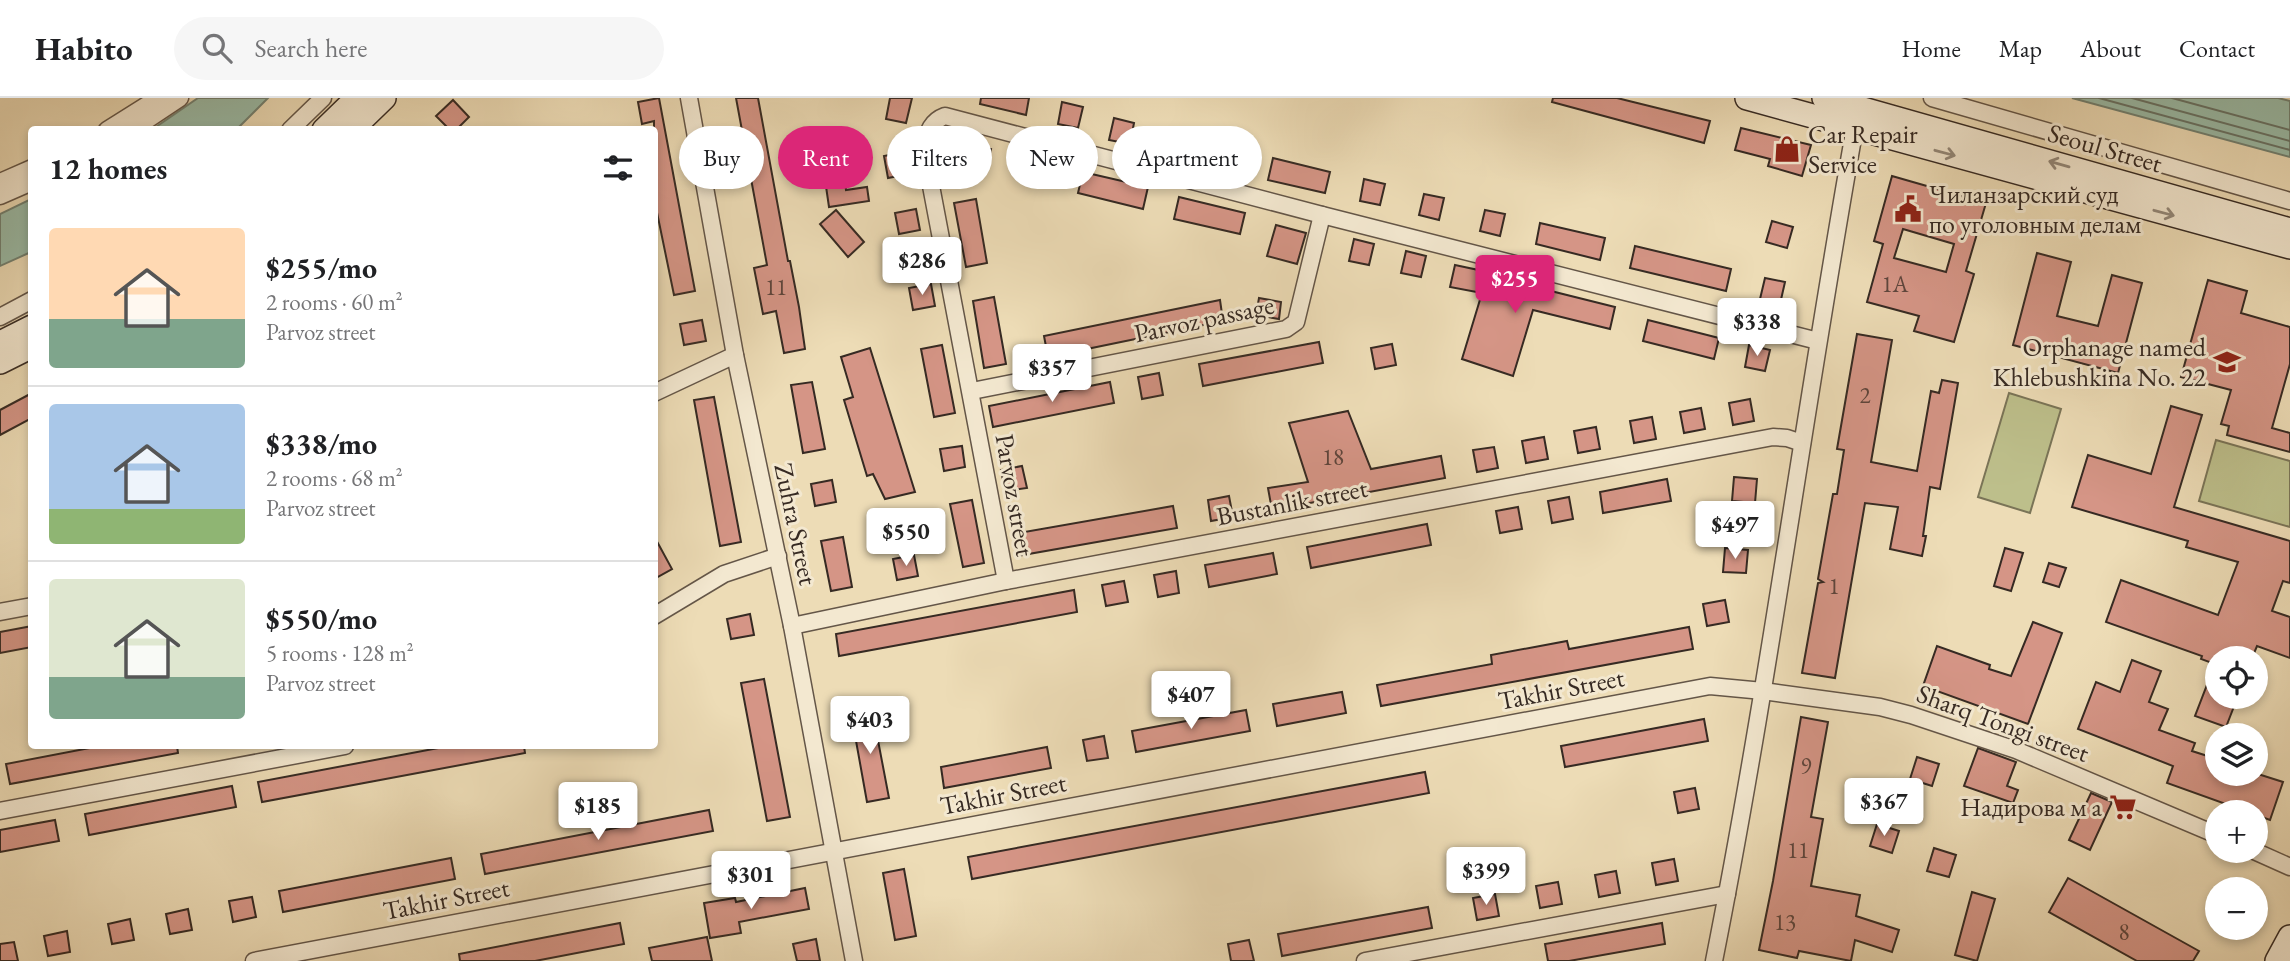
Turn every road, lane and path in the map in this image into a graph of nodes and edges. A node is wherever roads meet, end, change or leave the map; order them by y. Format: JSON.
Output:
{"nodes":[{"id":1,"x":158,"y":98,"type":"edge"},
{"id":2,"x":180,"y":98,"type":"edge"},
{"id":3,"x":323,"y":98,"type":"edge"},
{"id":4,"x":357,"y":98,"type":"edge"},
{"id":5,"x":384,"y":98,"type":"edge"},
{"id":6,"x":689,"y":98,"type":"edge"},
{"id":7,"x":1747,"y":98,"type":"edge"},
{"id":8,"x":1824,"y":98,"type":"edge"},
{"id":9,"x":1931,"y":98,"type":"edge"},
{"id":10,"x":1857,"y":117,"type":"junction"},
{"id":11,"x":113,"y":126,"type":"edge"},
{"id":12,"x":138,"y":126,"type":"edge"},
{"id":13,"x":294,"y":126,"type":"edge"},
{"id":14,"x":328,"y":126,"type":"edge"},
{"id":15,"x":355,"y":126,"type":"edge"},
{"id":16,"x":28,"y":169,"type":"edge"},
{"id":17,"x":0,"y":181,"type":"edge"},
{"id":18,"x":28,"y":184,"type":"edge"},
{"id":19,"x":0,"y":196,"type":"edge"},
{"id":20,"x":2290,"y":201,"type":"edge"},
{"id":21,"x":1322,"y":215,"type":"junction"},
{"id":22,"x":2290,"y":230,"type":"edge"},
{"id":23,"x":2290,"y":247,"type":"edge"},
{"id":24,"x":28,"y":302,"type":"edge"},
{"id":25,"x":0,"y":317,"type":"edge"},
{"id":26,"x":28,"y":329,"type":"edge"},
{"id":27,"x":1818,"y":341,"type":"junction"},
{"id":28,"x":0,"y":343,"type":"edge"},
{"id":29,"x":28,"y":348,"type":"edge"},
{"id":30,"x":735,"y":355,"type":"junction"},
{"id":31,"x":0,"y":362,"type":"edge"},
{"id":32,"x":658,"y":391,"type":"edge"},
{"id":33,"x":972,"y":391,"type":"junction"},
{"id":34,"x":1802,"y":443,"type":"junction"},
{"id":35,"x":778,"y":555,"type":"junction"},
{"id":36,"x":1006,"y":581,"type":"junction"},
{"id":37,"x":28,"y":607,"type":"edge"},
{"id":38,"x":0,"y":612,"type":"edge"},
{"id":39,"x":658,"y":614,"type":"edge"},
{"id":40,"x":792,"y":626,"type":"junction"},
{"id":41,"x":1763,"y":691,"type":"junction"},
{"id":42,"x":329,"y":749,"type":"edge"},
{"id":43,"x":0,"y":811,"type":"edge"},
{"id":44,"x":2205,"y":830,"type":"edge"},
{"id":45,"x":832,"y":851,"type":"junction"},
{"id":46,"x":2268,"y":857,"type":"edge"},
{"id":47,"x":2290,"y":867,"type":"edge"},
{"id":48,"x":1727,"y":894,"type":"junction"},
{"id":49,"x":2290,"y":937,"type":"edge"},
{"id":50,"x":254,"y":961,"type":"edge"},
{"id":51,"x":854,"y":961,"type":"edge"},
{"id":52,"x":1365,"y":961,"type":"edge"},
{"id":53,"x":1714,"y":961,"type":"edge"},
{"id":54,"x":2277,"y":961,"type":"edge"}],
"edges":[{"from":1,"to":11,"type":"street"},
{"from":2,"to":12,"type":"street"},
{"from":3,"to":13,"type":"street"},
{"from":4,"to":14,"type":"main road"},
{"from":5,"to":15,"type":"main road"},
{"from":6,"to":30,"type":"street","name":"Zuhra Street"},
{"from":7,"to":10,"type":"main road","name":"Seoul Street"},
{"from":8,"to":10,"type":"main road","name":"Seoul Street"},
{"from":9,"to":20,"type":"street"},
{"from":22,"to":10,"type":"main road","name":"Seoul Street","one_way":true},
{"from":10,"to":23,"type":"main road","name":"Seoul Street","one_way":true},
{"from":10,"to":27,"type":"street"},
{"from":16,"to":17,"type":"street"},
{"from":18,"to":19,"type":"street"},
{"from":21,"to":27,"type":"street","name":"Parvoz street"},
{"from":21,"to":33,"type":"street","name":"Parvoz passage"},
{"from":21,"to":33,"type":"street","name":"Parvoz street"},
{"from":24,"to":25,"type":"street"},
{"from":26,"to":28,"type":"main road"},
{"from":27,"to":34,"type":"street"},
{"from":29,"to":31,"type":"main road"},
{"from":30,"to":32,"type":"street"},
{"from":30,"to":35,"type":"street","name":"Zuhra Street"},
{"from":33,"to":36,"type":"street","name":"Parvoz street"},
{"from":34,"to":36,"type":"street","name":"Bustanlik street"},
{"from":34,"to":41,"type":"street"},
{"from":35,"to":39,"type":"street"},
{"from":35,"to":40,"type":"street","name":"Zuhra Street"},
{"from":36,"to":40,"type":"street","name":"Bustanlik street"},
{"from":37,"to":38,"type":"street"},
{"from":40,"to":45,"type":"street","name":"Zuhra Street"},
{"from":41,"to":44,"type":"street","name":"Sharq Tongi street"},
{"from":41,"to":45,"type":"street","name":"Takhir Street"},
{"from":41,"to":48,"type":"street"},
{"from":42,"to":43,"type":"street"},
{"from":45,"to":50,"type":"street","name":"Takhir Street"},
{"from":45,"to":51,"type":"street","name":"Zuhra Street"},
{"from":46,"to":47,"type":"street"},
{"from":48,"to":52,"type":"street"},
{"from":48,"to":53,"type":"street"},
{"from":49,"to":54,"type":"main road"}]}
